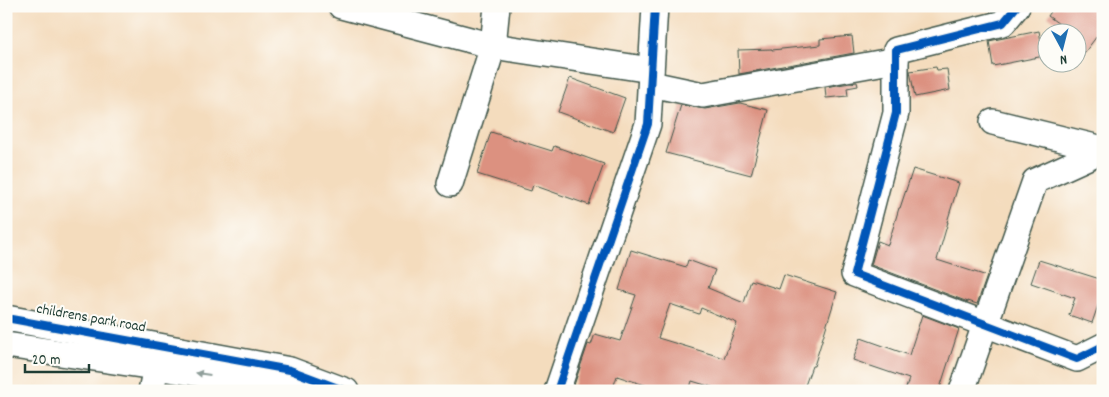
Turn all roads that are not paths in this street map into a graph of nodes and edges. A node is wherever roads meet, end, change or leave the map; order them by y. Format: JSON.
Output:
{"nodes":[{"id":1,"x":341,"y":6,"type":"edge"},
{"id":2,"x":496,"y":6,"type":"edge"},
{"id":3,"x":655,"y":6,"type":"edge"},
{"id":4,"x":1017,"y":6,"type":"edge"},
{"id":5,"x":494,"y":46,"type":"junction"},
{"id":6,"x":896,"y":60,"type":"junction"},
{"id":7,"x":651,"y":77,"type":"junction"},
{"id":8,"x":992,"y":122,"type":"dead end"},
{"id":9,"x":1103,"y":149,"type":"edge"},
{"id":10,"x":450,"y":184,"type":"dead end"},
{"id":11,"x":6,"y":318,"type":"edge"},
{"id":12,"x":985,"y":324,"type":"junction"},
{"id":13,"x":6,"y":345,"type":"edge"},
{"id":14,"x":1103,"y":346,"type":"edge"},
{"id":15,"x":153,"y":379,"type":"edge"},
{"id":16,"x":303,"y":391,"type":"edge"},
{"id":17,"x":346,"y":391,"type":"edge"},
{"id":18,"x":556,"y":391,"type":"edge"},
{"id":19,"x":962,"y":391,"type":"edge"}],
"edges":[{"from":1,"to":5,"type":"street"},
{"from":2,"to":5,"type":"street"},
{"from":3,"to":7,"type":"street"},
{"from":4,"to":6,"type":"street"},
{"from":5,"to":7,"type":"street"},
{"from":5,"to":10,"type":"street"},
{"from":6,"to":7,"type":"street"},
{"from":6,"to":12,"type":"street"},
{"from":7,"to":18,"type":"street"},
{"from":8,"to":9,"type":"street"},
{"from":9,"to":12,"type":"street"},
{"from":11,"to":17,"type":"street","name":"childrens park road"},
{"from":12,"to":14,"type":"street"},
{"from":12,"to":19,"type":"street"},
{"from":13,"to":15,"type":"street"},
{"from":16,"to":15,"type":"street","one_way":true}]}
